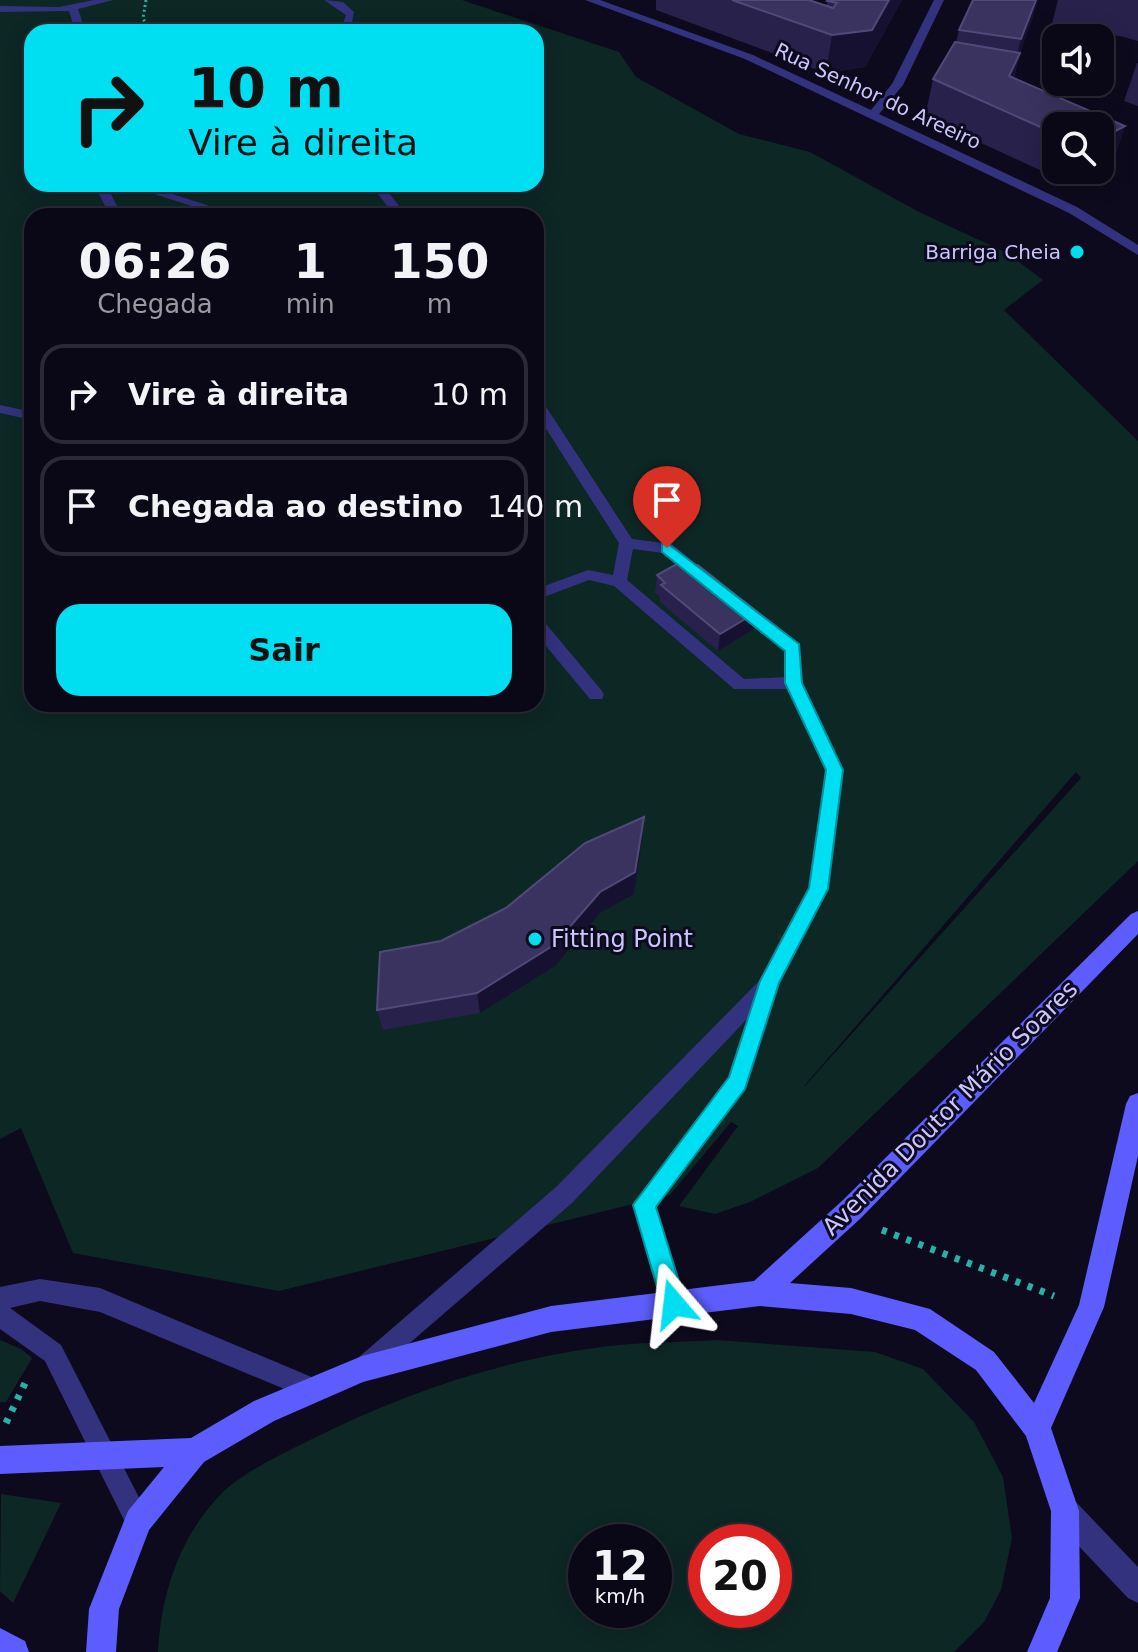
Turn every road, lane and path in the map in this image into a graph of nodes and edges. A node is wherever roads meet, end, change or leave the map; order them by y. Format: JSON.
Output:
{"nodes":[{"id":1,"x":108,"y":0,"type":"edge"},
{"id":2,"x":146,"y":0,"type":"edge"},
{"id":3,"x":329,"y":0,"type":"edge"},
{"id":4,"x":590,"y":0,"type":"edge"},
{"id":5,"x":939,"y":0,"type":"edge"},
{"id":6,"x":73,"y":8,"type":"junction"},
{"id":7,"x":0,"y":9,"type":"edge"},
{"id":8,"x":78,"y":24,"type":"edge"},
{"id":9,"x":146,"y":24,"type":"edge"},
{"id":10,"x":348,"y":24,"type":"edge"},
{"id":11,"x":872,"y":116,"type":"junction"},
{"id":12,"x":156,"y":192,"type":"edge"},
{"id":13,"x":382,"y":192,"type":"edge"},
{"id":14,"x":208,"y":208,"type":"edge"},
{"id":15,"x":395,"y":208,"type":"edge"},
{"id":16,"x":1138,"y":251,"type":"edge"},
{"id":17,"x":0,"y":409,"type":"edge"},
{"id":18,"x":24,"y":414,"type":"edge"},
{"id":19,"x":544,"y":414,"type":"edge"},
{"id":20,"x":627,"y":543,"type":"junction"},
{"id":21,"x":619,"y":582,"type":"junction"},
{"id":22,"x":544,"y":592,"type":"edge"},
{"id":23,"x":544,"y":633,"type":"edge"},
{"id":24,"x":794,"y":683,"type":"junction"},
{"id":25,"x":596,"y":695,"type":"dead end"},
{"id":26,"x":1138,"y":920,"type":"edge"},
{"id":27,"x":770,"y":981,"type":"junction"},
{"id":28,"x":1138,"y":1104,"type":"edge"},
{"id":29,"x":877,"y":1229,"type":"dead end"},
{"id":30,"x":760,"y":1293,"type":"junction"},
{"id":31,"x":1054,"y":1296,"type":"dead end"},
{"id":32,"x":0,"y":1299,"type":"edge"},
{"id":33,"x":674,"y":1304,"type":"junction"},
{"id":34,"x":0,"y":1315,"type":"edge"},
{"id":35,"x":362,"y":1369,"type":"junction"},
{"id":36,"x":30,"y":1373,"type":"dead end"},
{"id":37,"x":313,"y":1389,"type":"junction"},
{"id":38,"x":6,"y":1423,"type":"dead end"},
{"id":39,"x":1037,"y":1428,"type":"junction"},
{"id":40,"x":194,"y":1452,"type":"junction"},
{"id":41,"x":106,"y":1456,"type":"junction"},
{"id":42,"x":0,"y":1460,"type":"edge"},
{"id":43,"x":1065,"y":1511,"type":"junction"},
{"id":44,"x":138,"y":1521,"type":"junction"},
{"id":45,"x":1138,"y":1588,"type":"edge"},
{"id":46,"x":0,"y":1643,"type":"edge"},
{"id":47,"x":14,"y":1652,"type":"edge"},
{"id":48,"x":101,"y":1652,"type":"edge"},
{"id":49,"x":1042,"y":1652,"type":"edge"}],
"edges":[{"from":1,"to":6,"type":"lane"},
{"from":2,"to":9,"type":"path"},
{"from":3,"to":10,"type":"lane"},
{"from":4,"to":11,"type":"street","name":"Rua Senhor do Areeiro"},
{"from":5,"to":11,"type":"street"},
{"from":6,"to":7,"type":"lane"},
{"from":6,"to":8,"type":"lane"},
{"from":11,"to":16,"type":"street","name":"Rua Senhor do Areeiro"},
{"from":12,"to":14,"type":"lane"},
{"from":13,"to":15,"type":"lane"},
{"from":17,"to":18,"type":"lane"},
{"from":19,"to":20,"type":"lane"},
{"from":20,"to":21,"type":"lane"},
{"from":20,"to":24,"type":"lane"},
{"from":21,"to":22,"type":"lane"},
{"from":21,"to":24,"type":"lane"},
{"from":23,"to":25,"type":"lane"},
{"from":24,"to":27,"type":"lane"},
{"from":26,"to":30,"type":"main road","name":"Avenida Doutor Mário Soares"},
{"from":27,"to":33,"type":"lane"},
{"from":27,"to":35,"type":"lane"},
{"from":28,"to":39,"type":"main road"},
{"from":29,"to":31,"type":"path"},
{"from":30,"to":33,"type":"main road"},
{"from":30,"to":39,"type":"main road"},
{"from":32,"to":37,"type":"lane"},
{"from":33,"to":35,"type":"main road"},
{"from":34,"to":41,"type":"lane"},
{"from":35,"to":37,"type":"main road"},
{"from":36,"to":38,"type":"path"},
{"from":37,"to":40,"type":"main road"},
{"from":39,"to":43,"type":"main road"},
{"from":40,"to":41,"type":"main road"},
{"from":40,"to":44,"type":"main road"},
{"from":41,"to":42,"type":"main road"},
{"from":41,"to":44,"type":"lane"},
{"from":43,"to":45,"type":"street"},
{"from":43,"to":49,"type":"main road"},
{"from":44,"to":48,"type":"main road"},
{"from":46,"to":47,"type":"main road"}]}
